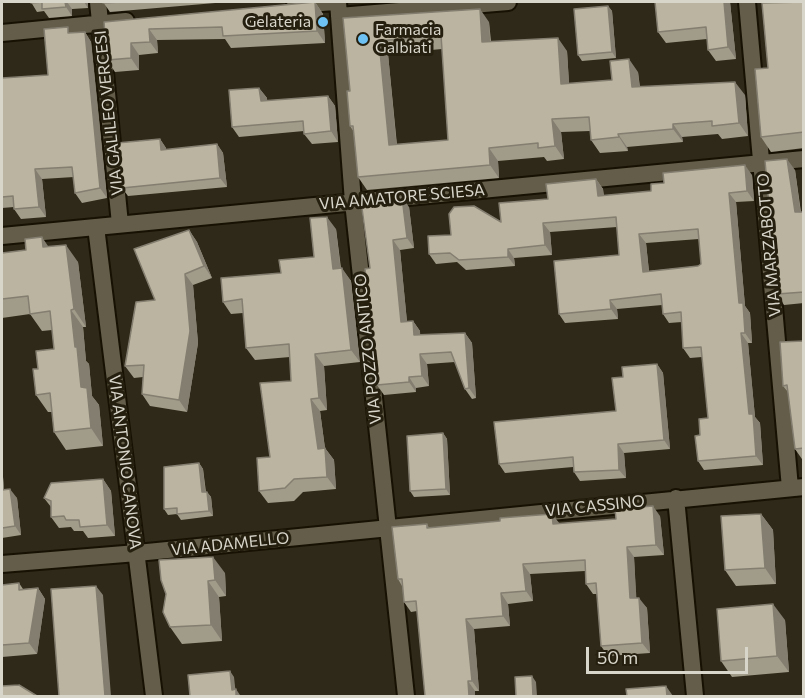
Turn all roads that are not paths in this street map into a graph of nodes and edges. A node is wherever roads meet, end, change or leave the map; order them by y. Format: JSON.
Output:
{"nodes":[{"id":1,"x":98,"y":2,"type":"edge"},
{"id":2,"x":508,"y":2,"type":"edge"},
{"id":3,"x":747,"y":2,"type":"edge"},
{"id":4,"x":337,"y":6,"type":"edge"},
{"id":5,"x":277,"y":7,"type":"edge"},
{"id":6,"x":147,"y":19,"type":"edge"},
{"id":7,"x":100,"y":24,"type":"junction"},
{"id":8,"x":2,"y":33,"type":"edge"},
{"id":9,"x":804,"y":159,"type":"edge"},
{"id":10,"x":762,"y":163,"type":"junction"},
{"id":11,"x":353,"y":202,"type":"junction"},
{"id":12,"x":120,"y":224,"type":"junction"},
{"id":13,"x":96,"y":227,"type":"junction"},
{"id":14,"x":2,"y":236,"type":"edge"},
{"id":15,"x":797,"y":488,"type":"edge"},
{"id":16,"x":676,"y":498,"type":"junction"},
{"id":17,"x":387,"y":527,"type":"junction"},
{"id":18,"x":137,"y":553,"type":"junction"},
{"id":19,"x":2,"y":564,"type":"edge"},
{"id":20,"x":154,"y":696,"type":"edge"},
{"id":21,"x":406,"y":696,"type":"edge"},
{"id":22,"x":695,"y":696,"type":"edge"}],
"edges":[{"from":1,"to":7,"type":"street","name":"VIA GALILEO VERCESI"},
{"from":2,"to":4,"type":"street"},
{"from":3,"to":10,"type":"street","name":"VIA MARZABOTTO"},
{"from":4,"to":5,"type":"street"},
{"from":4,"to":11,"type":"street","name":"VIA POZZO ANTICO"},
{"from":6,"to":7,"type":"street"},
{"from":7,"to":8,"type":"street"},
{"from":7,"to":12,"type":"street","name":"VIA GALILEO VERCESI"},
{"from":9,"to":10,"type":"street","name":"VIA AMATORE SCIESA"},
{"from":10,"to":11,"type":"street","name":"VIA AMATORE SCIESA"},
{"from":10,"to":15,"type":"street","name":"VIA MARZABOTTO"},
{"from":11,"to":12,"type":"street","name":"VIA AMATORE SCIESA"},
{"from":11,"to":17,"type":"street","name":"VIA POZZO ANTICO"},
{"from":12,"to":13,"type":"street","name":"VIA AMATORE SCIESA"},
{"from":13,"to":14,"type":"street","name":"VIA AMATORE SCIESA"},
{"from":13,"to":18,"type":"street","name":"VIA ANTONIO CANOVA"},
{"from":15,"to":16,"type":"street","name":"VIA CASSINO"},
{"from":16,"to":17,"type":"street","name":"VIA CASSINO"},
{"from":16,"to":22,"type":"street"},
{"from":17,"to":18,"type":"street","name":"VIA ADAMELLO"},
{"from":17,"to":21,"type":"street","name":"VIA POZZO ANTICO"},
{"from":18,"to":19,"type":"street","name":"VIA ADAMELLO"},
{"from":18,"to":20,"type":"street","name":"VIA ANTONIO CANOVA"}]}
